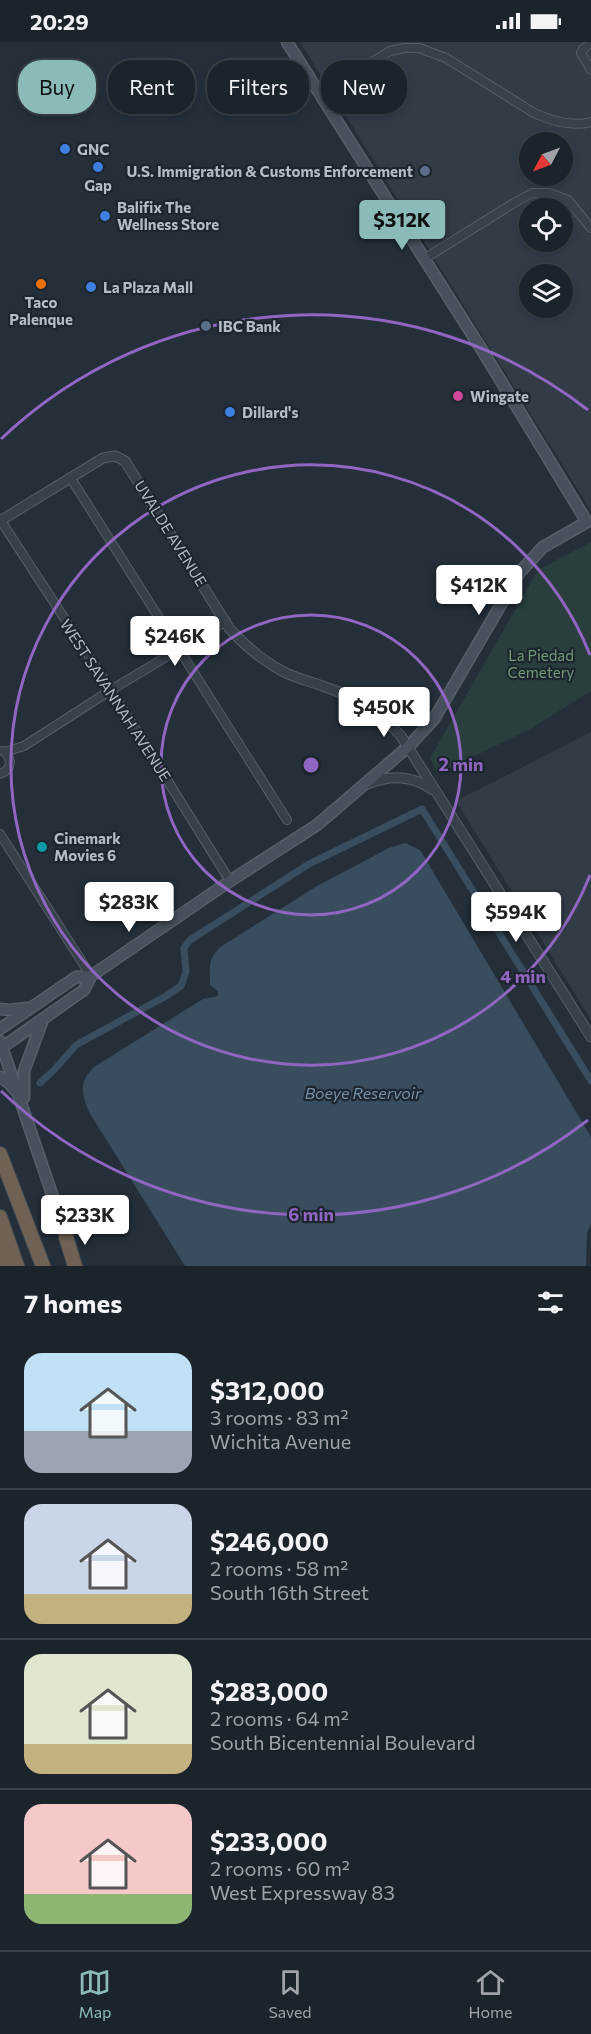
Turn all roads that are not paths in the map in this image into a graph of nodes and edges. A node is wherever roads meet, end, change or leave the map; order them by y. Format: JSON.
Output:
{"nodes":[{"id":1,"x":287,"y":42,"type":"edge"},
{"id":2,"x":591,"y":43,"type":"edge"},
{"id":3,"x":591,"y":70,"type":"edge"},
{"id":4,"x":320,"y":94,"type":"junction"},
{"id":5,"x":591,"y":122,"type":"edge"},
{"id":6,"x":591,"y":228,"type":"edge"},
{"id":7,"x":424,"y":259,"type":"junction"},
{"id":8,"x":70,"y":477,"type":"junction"},
{"id":9,"x":0,"y":521,"type":"edge"},
{"id":10,"x":589,"y":522,"type":"edge"},
{"id":11,"x":226,"y":621,"type":"junction"},
{"id":12,"x":180,"y":649,"type":"junction"},
{"id":13,"x":111,"y":690,"type":"junction"},
{"id":14,"x":24,"y":746,"type":"junction"},
{"id":15,"x":409,"y":746,"type":"junction"},
{"id":16,"x":2,"y":751,"type":"edge"},
{"id":17,"x":10,"y":762,"type":"junction"},
{"id":18,"x":0,"y":774,"type":"edge"},
{"id":19,"x":362,"y":786,"type":"junction"},
{"id":20,"x":436,"y":792,"type":"junction"},
{"id":21,"x":286,"y":820,"type":"dead end"},
{"id":22,"x":0,"y":834,"type":"edge"},
{"id":23,"x":230,"y":881,"type":"junction"},
{"id":24,"x":91,"y":976,"type":"junction"},
{"id":25,"x":33,"y":1007,"type":"junction"},
{"id":26,"x":0,"y":1009,"type":"edge"},
{"id":27,"x":43,"y":1019,"type":"junction"},
{"id":28,"x":0,"y":1029,"type":"edge"},
{"id":29,"x":591,"y":1037,"type":"edge"},
{"id":30,"x":1,"y":1045,"type":"edge"},
{"id":31,"x":0,"y":1077,"type":"edge"},
{"id":32,"x":20,"y":1098,"type":"junction"},
{"id":33,"x":24,"y":1110,"type":"junction"},
{"id":34,"x":0,"y":1154,"type":"edge"},
{"id":35,"x":0,"y":1217,"type":"edge"},
{"id":36,"x":66,"y":1237,"type":"joint"},
{"id":37,"x":0,"y":1243,"type":"edge"},
{"id":38,"x":6,"y":1266,"type":"edge"},
{"id":39,"x":17,"y":1266,"type":"edge"},
{"id":40,"x":43,"y":1266,"type":"edge"},
{"id":41,"x":76,"y":1266,"type":"edge"}],
"edges":[{"from":1,"to":4,"type":"main road"},
{"from":2,"to":3,"type":"street"},
{"from":4,"to":5,"type":"street"},
{"from":4,"to":7,"type":"main road"},
{"from":6,"to":7,"type":"street"},
{"from":7,"to":10,"type":"main road"},
{"from":8,"to":9,"type":"street"},
{"from":8,"to":11,"type":"street","name":"UVALDE AVENUE"},
{"from":8,"to":12,"type":"street"},
{"from":9,"to":13,"type":"street","name":"WEST SAVANNAH AVENUE"},
{"from":10,"to":15,"type":"main road"},
{"from":11,"to":12,"type":"street"},
{"from":11,"to":15,"type":"street","name":"UVALDE AVENUE"},
{"from":12,"to":13,"type":"street"},
{"from":12,"to":21,"type":"street"},
{"from":13,"to":14,"type":"street"},
{"from":13,"to":23,"type":"street","name":"WEST SAVANNAH AVENUE"},
{"from":14,"to":16,"type":"street"},
{"from":14,"to":17,"type":"street"},
{"from":15,"to":19,"type":"main road"},
{"from":15,"to":20,"type":"street","name":"UVALDE AVENUE"},
{"from":16,"to":17,"type":"street"},
{"from":17,"to":18,"type":"street"},
{"from":19,"to":20,"type":"street"},
{"from":19,"to":23,"type":"main road"},
{"from":20,"to":29,"type":"street","name":"UVALDE AVENUE"},
{"from":22,"to":24,"type":"street"},
{"from":23,"to":24,"type":"main road"},
{"from":24,"to":25,"type":"main road"},
{"from":24,"to":27,"type":"main road"},
{"from":25,"to":26,"type":"main road"},
{"from":25,"to":28,"type":"main road"},
{"from":27,"to":30,"type":"main road"},
{"from":27,"to":33,"type":"main road"},
{"from":30,"to":32,"type":"main road"},
{"from":31,"to":32,"type":"main road"},
{"from":32,"to":33,"type":"main road"},
{"from":33,"to":36,"type":"main road"},
{"from":34,"to":40,"type":"highway"},
{"from":35,"to":39,"type":"highway"},
{"from":36,"to":41,"type":"highway"},
{"from":37,"to":38,"type":"highway"}]}
